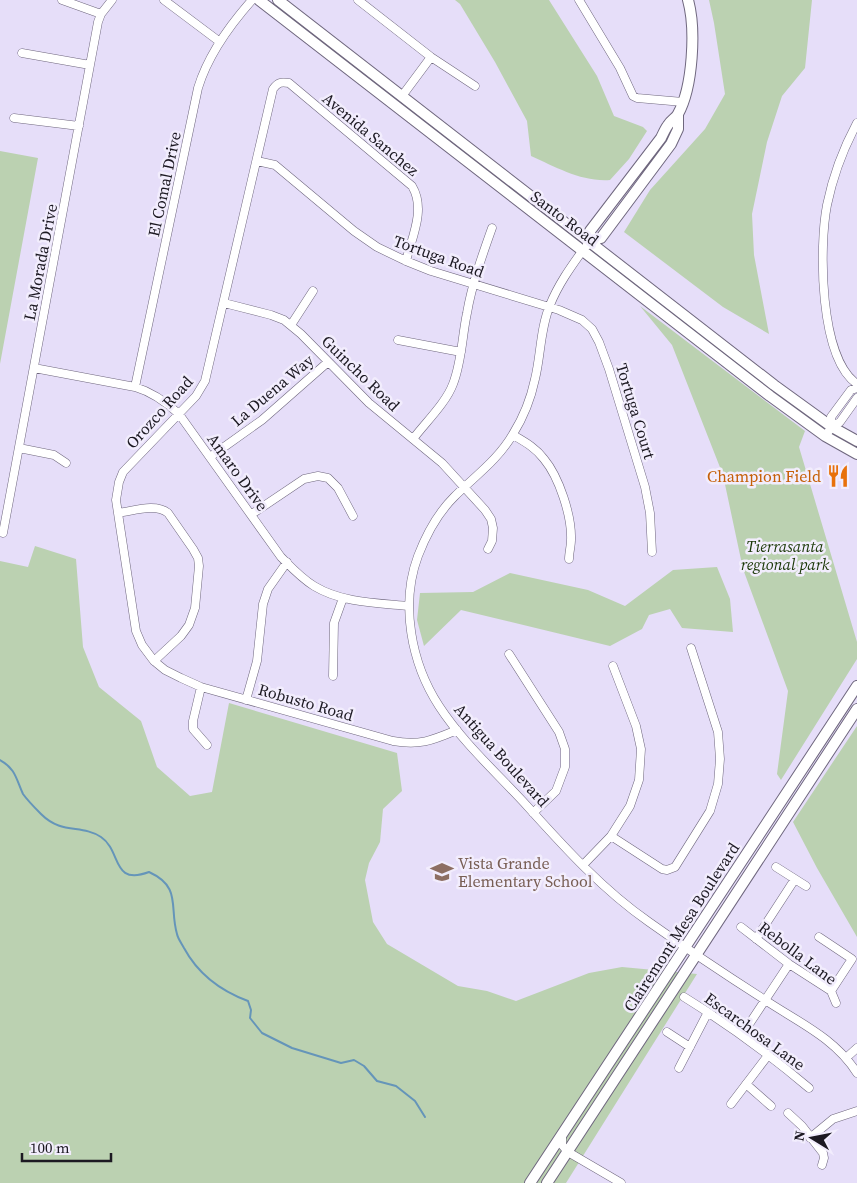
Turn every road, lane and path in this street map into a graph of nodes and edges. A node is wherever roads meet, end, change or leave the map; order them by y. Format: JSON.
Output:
{"nodes":[{"id":1,"x":62,"y":0,"type":"edge"},
{"id":2,"x":112,"y":0,"type":"edge"},
{"id":3,"x":164,"y":0,"type":"edge"},
{"id":4,"x":252,"y":0,"type":"edge"},
{"id":5,"x":260,"y":0,"type":"edge"},
{"id":6,"x":278,"y":0,"type":"edge"},
{"id":7,"x":358,"y":0,"type":"edge"},
{"id":8,"x":579,"y":0,"type":"edge"},
{"id":9,"x":688,"y":0,"type":"edge"},
{"id":10,"x":101,"y":14,"type":"junction"},
{"id":11,"x":220,"y":42,"type":"junction"},
{"id":12,"x":22,"y":53,"type":"dead end"},
{"id":13,"x":431,"y":58,"type":"junction"},
{"id":14,"x":90,"y":65,"type":"junction"},
{"id":15,"x":475,"y":86,"type":"dead end"},
{"id":16,"x":273,"y":88,"type":"joint"},
{"id":17,"x":402,"y":96,"type":"junction"},
{"id":18,"x":683,"y":102,"type":"junction"},
{"id":19,"x":14,"y":118,"type":"dead end"},
{"id":20,"x":857,"y":123,"type":"edge"},
{"id":21,"x":79,"y":126,"type":"junction"},
{"id":22,"x":257,"y":161,"type":"junction"},
{"id":23,"x":492,"y":228,"type":"dead end"},
{"id":24,"x":590,"y":241,"type":"junction"},
{"id":25,"x":583,"y":250,"type":"junction"},
{"id":26,"x":406,"y":262,"type":"junction"},
{"id":27,"x":474,"y":284,"type":"junction"},
{"id":28,"x":313,"y":291,"type":"dead end"},
{"id":29,"x":224,"y":303,"type":"junction"},
{"id":30,"x":549,"y":306,"type":"junction"},
{"id":31,"x":291,"y":326,"type":"junction"},
{"id":32,"x":398,"y":340,"type":"dead end"},
{"id":33,"x":461,"y":352,"type":"junction"},
{"id":34,"x":328,"y":362,"type":"junction"},
{"id":35,"x":34,"y":368,"type":"junction"},
{"id":36,"x":857,"y":386,"type":"edge"},
{"id":37,"x":135,"y":387,"type":"junction"},
{"id":38,"x":857,"y":398,"type":"edge"},
{"id":39,"x":179,"y":414,"type":"junction"},
{"id":40,"x":832,"y":427,"type":"junction"},
{"id":41,"x":513,"y":435,"type":"junction"},
{"id":42,"x":825,"y":436,"type":"junction"},
{"id":43,"x":412,"y":440,"type":"junction"},
{"id":44,"x":857,"y":441,"type":"edge"},
{"id":45,"x":19,"y":448,"type":"junction"},
{"id":46,"x":857,"y":454,"type":"edge"},
{"id":47,"x":210,"y":457,"type":"junction"},
{"id":48,"x":66,"y":463,"type":"dead end"},
{"id":49,"x":464,"y":488,"type":"junction"},
{"id":50,"x":118,"y":513,"type":"junction"},
{"id":51,"x":252,"y":514,"type":"junction"},
{"id":52,"x":353,"y":516,"type":"dead end"},
{"id":53,"x":3,"y":533,"type":"dead end"},
{"id":54,"x":488,"y":549,"type":"dead end"},
{"id":55,"x":652,"y":552,"type":"dead end"},
{"id":56,"x":569,"y":559,"type":"dead end"},
{"id":57,"x":287,"y":562,"type":"junction"},
{"id":58,"x":343,"y":598,"type":"junction"},
{"id":59,"x":409,"y":606,"type":"junction"},
{"id":60,"x":692,"y":648,"type":"dead end"},
{"id":61,"x":508,"y":654,"type":"dead end"},
{"id":62,"x":154,"y":661,"type":"junction"},
{"id":63,"x":613,"y":666,"type":"dead end"},
{"id":64,"x":333,"y":676,"type":"dead end"},
{"id":65,"x":857,"y":686,"type":"edge"},
{"id":66,"x":201,"y":687,"type":"junction"},
{"id":67,"x":246,"y":700,"type":"junction"},
{"id":68,"x":857,"y":709,"type":"edge"},
{"id":69,"x":457,"y":730,"type":"junction"},
{"id":70,"x":207,"y":745,"type":"dead end"},
{"id":71,"x":534,"y":813,"type":"junction"},
{"id":72,"x":612,"y":836,"type":"junction"},
{"id":73,"x":583,"y":865,"type":"junction"},
{"id":74,"x":776,"y":867,"type":"dead end"},
{"id":75,"x":795,"y":879,"type":"junction"},
{"id":76,"x":806,"y":886,"type":"dead end"},
{"id":77,"x":740,"y":927,"type":"dead end"},
{"id":78,"x":819,"y":937,"type":"dead end"},
{"id":79,"x":756,"y":938,"type":"junction"},
{"id":80,"x":686,"y":947,"type":"junction"},
{"id":81,"x":697,"y":954,"type":"junction"},
{"id":82,"x":789,"y":964,"type":"junction"},
{"id":83,"x":831,"y":991,"type":"junction"},
{"id":84,"x":684,"y":997,"type":"dead end"},
{"id":85,"x":765,"y":1000,"type":"junction"},
{"id":86,"x":836,"y":1003,"type":"dead end"},
{"id":87,"x":708,"y":1012,"type":"junction"},
{"id":88,"x":668,"y":1032,"type":"dead end"},
{"id":89,"x":742,"y":1034,"type":"junction"},
{"id":90,"x":690,"y":1047,"type":"junction"},
{"id":91,"x":857,"y":1048,"type":"edge"},
{"id":92,"x":769,"y":1054,"type":"junction"},
{"id":93,"x":847,"y":1057,"type":"junction"},
{"id":94,"x":679,"y":1068,"type":"dead end"},
{"id":95,"x":857,"y":1073,"type":"edge"},
{"id":96,"x":746,"y":1084,"type":"junction"},
{"id":97,"x":810,"y":1088,"type":"dead end"},
{"id":98,"x":731,"y":1104,"type":"dead end"},
{"id":99,"x":771,"y":1106,"type":"dead end"},
{"id":100,"x":788,"y":1112,"type":"dead end"},
{"id":101,"x":857,"y":1112,"type":"edge"},
{"id":102,"x":562,"y":1136,"type":"junction"},
{"id":103,"x":810,"y":1138,"type":"junction"},
{"id":104,"x":568,"y":1152,"type":"junction"},
{"id":105,"x":822,"y":1165,"type":"dead end"},
{"id":106,"x":530,"y":1183,"type":"edge"},
{"id":107,"x":547,"y":1183,"type":"edge"},
{"id":108,"x":621,"y":1183,"type":"edge"}],
"edges":[{"from":1,"to":10,"type":"street"},
{"from":2,"to":10,"type":"street","name":"La Morada Drive"},
{"from":3,"to":11,"type":"street"},
{"from":4,"to":11,"type":"street","name":"El Comal Drive"},
{"from":5,"to":25,"type":"main road","name":"Santo Road"},
{"from":6,"to":17,"type":"main road","name":"Santo Road"},
{"from":7,"to":13,"type":"street"},
{"from":8,"to":18,"type":"street"},
{"from":9,"to":18,"type":"main road","name":"Antigua Boulevard"},
{"from":10,"to":14,"type":"street","name":"La Morada Drive"},
{"from":11,"to":37,"type":"street","name":"El Comal Drive"},
{"from":12,"to":14,"type":"street"},
{"from":13,"to":15,"type":"street"},
{"from":13,"to":17,"type":"street"},
{"from":14,"to":21,"type":"street","name":"La Morada Drive"},
{"from":16,"to":22,"type":"street","name":"Orozco Road"},
{"from":16,"to":26,"type":"street","name":"Avenida Sanchez"},
{"from":17,"to":24,"type":"main road","name":"Santo Road"},
{"from":18,"to":24,"type":"main road","name":"Antigua Boulevard"},
{"from":19,"to":21,"type":"street"},
{"from":20,"to":36,"type":"street"},
{"from":21,"to":35,"type":"street","name":"La Morada Drive"},
{"from":22,"to":26,"type":"street","name":"Tortuga Road"},
{"from":22,"to":29,"type":"street","name":"Orozco Road"},
{"from":23,"to":27,"type":"street"},
{"from":24,"to":25,"type":"main road","name":"Antigua Boulevard"},
{"from":24,"to":40,"type":"main road","name":"Santo Road"},
{"from":25,"to":30,"type":"street","name":"Antigua Boulevard"},
{"from":25,"to":42,"type":"main road","name":"Santo Road"},
{"from":26,"to":27,"type":"street","name":"Tortuga Road"},
{"from":27,"to":30,"type":"street","name":"Tortuga Road"},
{"from":27,"to":33,"type":"street"},
{"from":28,"to":31,"type":"street"},
{"from":29,"to":31,"type":"street","name":"Guincho Road"},
{"from":29,"to":39,"type":"street","name":"Orozco Road"},
{"from":30,"to":41,"type":"street","name":"Antigua Boulevard"},
{"from":30,"to":55,"type":"street","name":"Tortuga Court"},
{"from":31,"to":34,"type":"street","name":"Guincho Road"},
{"from":32,"to":33,"type":"street"},
{"from":33,"to":43,"type":"street"},
{"from":34,"to":43,"type":"street","name":"Guincho Road"},
{"from":34,"to":47,"type":"street","name":"La Duena Way"},
{"from":35,"to":37,"type":"street","name":"Amaro Drive"},
{"from":35,"to":45,"type":"street","name":"La Morada Drive"},
{"from":36,"to":40,"type":"street"},
{"from":37,"to":39,"type":"street","name":"Amaro Drive"},
{"from":38,"to":40,"type":"street"},
{"from":39,"to":47,"type":"street","name":"Amaro Drive"},
{"from":39,"to":50,"type":"street","name":"Orozco Road"},
{"from":40,"to":42,"type":"street"},
{"from":40,"to":44,"type":"main road","name":"Santo Road"},
{"from":41,"to":49,"type":"street","name":"Antigua Boulevard"},
{"from":41,"to":56,"type":"street"},
{"from":42,"to":46,"type":"main road","name":"Santo Road"},
{"from":43,"to":49,"type":"street","name":"Guincho Road"},
{"from":45,"to":48,"type":"street"},
{"from":45,"to":53,"type":"street","name":"La Morada Drive"},
{"from":47,"to":51,"type":"street","name":"Amaro Drive"},
{"from":49,"to":54,"type":"street","name":"Guincho Road"},
{"from":49,"to":59,"type":"street","name":"Antigua Boulevard"},
{"from":50,"to":62,"type":"street","name":"Orozco Road"},
{"from":50,"to":62,"type":"street"},
{"from":51,"to":52,"type":"street"},
{"from":51,"to":57,"type":"street","name":"Amaro Drive"},
{"from":57,"to":58,"type":"street","name":"Amaro Drive"},
{"from":57,"to":67,"type":"street"},
{"from":58,"to":59,"type":"street","name":"Amaro Drive"},
{"from":58,"to":64,"type":"street"},
{"from":59,"to":69,"type":"street","name":"Antigua Boulevard"},
{"from":60,"to":72,"type":"street"},
{"from":61,"to":71,"type":"street"},
{"from":62,"to":66,"type":"street","name":"Robusto Road"},
{"from":63,"to":72,"type":"street"},
{"from":65,"to":80,"type":"main road","name":"Clairemont Mesa Boulevard"},
{"from":66,"to":67,"type":"street","name":"Robusto Road"},
{"from":66,"to":70,"type":"street"},
{"from":67,"to":69,"type":"street","name":"Robusto Road"},
{"from":68,"to":81,"type":"main road","name":"Clairemont Mesa Boulevard"},
{"from":69,"to":71,"type":"street","name":"Antigua Boulevard"},
{"from":71,"to":73,"type":"street","name":"Antigua Boulevard"},
{"from":72,"to":73,"type":"street"},
{"from":73,"to":80,"type":"street","name":"Antigua Boulevard"},
{"from":74,"to":75,"type":"street"},
{"from":75,"to":76,"type":"street"},
{"from":75,"to":79,"type":"street"},
{"from":77,"to":79,"type":"street","name":"Rebolla Lane"},
{"from":78,"to":83,"type":"street"},
{"from":79,"to":82,"type":"street","name":"Rebolla Lane"},
{"from":80,"to":81,"type":"street","name":"Antigua Boulevard"},
{"from":80,"to":102,"type":"main road","name":"Clairemont Mesa Boulevard"},
{"from":81,"to":85,"type":"street","name":"Antigua Boulevard"},
{"from":81,"to":104,"type":"main road","name":"Clairemont Mesa Boulevard"},
{"from":82,"to":83,"type":"street","name":"Rebolla Lane"},
{"from":82,"to":85,"type":"street"},
{"from":83,"to":86,"type":"street","name":"Rebolla Lane"},
{"from":84,"to":87,"type":"street","name":"Escarchosa Lane"},
{"from":85,"to":89,"type":"street"},
{"from":85,"to":93,"type":"street","name":"Antigua Boulevard"},
{"from":87,"to":89,"type":"street","name":"Escarchosa Lane"},
{"from":87,"to":90,"type":"street"},
{"from":88,"to":90,"type":"street"},
{"from":89,"to":92,"type":"street","name":"Escarchosa Lane"},
{"from":90,"to":94,"type":"street"},
{"from":91,"to":93,"type":"street"},
{"from":92,"to":96,"type":"street"},
{"from":92,"to":97,"type":"street","name":"Escarchosa Lane"},
{"from":93,"to":95,"type":"street","name":"Antigua Boulevard"},
{"from":96,"to":98,"type":"street"},
{"from":96,"to":99,"type":"street"},
{"from":100,"to":103,"type":"street"},
{"from":101,"to":103,"type":"street"},
{"from":102,"to":104,"type":"street"},
{"from":102,"to":106,"type":"main road","name":"Clairemont Mesa Boulevard"},
{"from":103,"to":105,"type":"street"},
{"from":104,"to":107,"type":"main road","name":"Clairemont Mesa Boulevard"},
{"from":104,"to":108,"type":"street"}]}
